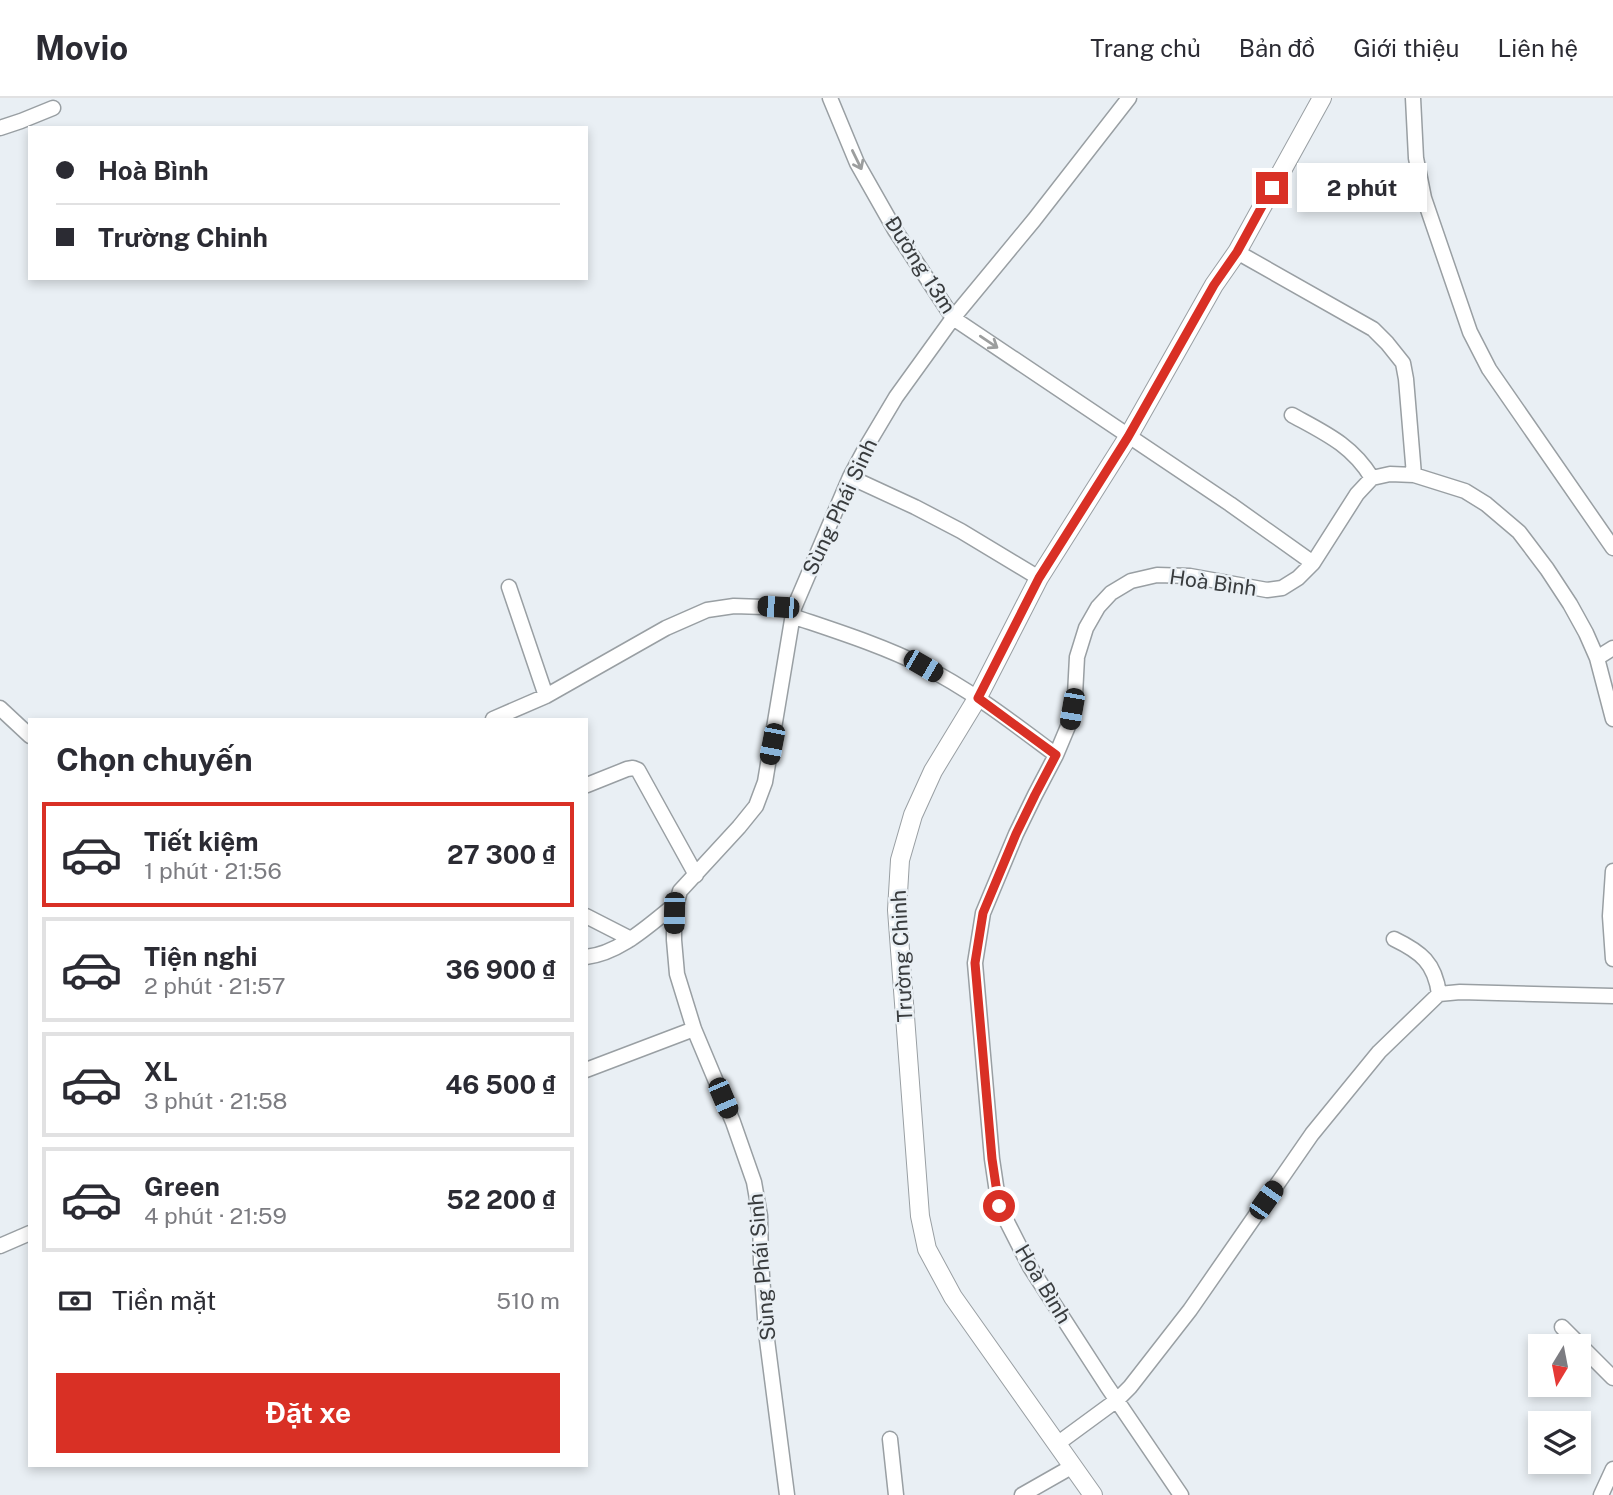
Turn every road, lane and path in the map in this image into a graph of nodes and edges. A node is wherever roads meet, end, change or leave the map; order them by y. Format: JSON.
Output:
{"nodes":[{"id":1,"x":830,"y":98,"type":"edge"},
{"id":2,"x":1129,"y":98,"type":"edge"},
{"id":3,"x":1322,"y":98,"type":"edge"},
{"id":4,"x":1413,"y":98,"type":"edge"},
{"id":5,"x":53,"y":108,"type":"dead end"},
{"id":6,"x":0,"y":128,"type":"edge"},
{"id":7,"x":1237,"y":252,"type":"junction"},
{"id":8,"x":953,"y":318,"type":"junction"},
{"id":9,"x":1292,"y":415,"type":"dead end"},
{"id":10,"x":1128,"y":437,"type":"junction"},
{"id":11,"x":1414,"y":475,"type":"junction"},
{"id":12,"x":850,"y":477,"type":"junction"},
{"id":13,"x":1372,"y":478,"type":"junction"},
{"id":14,"x":1613,"y":548,"type":"edge"},
{"id":15,"x":1313,"y":563,"type":"junction"},
{"id":16,"x":1039,"y":578,"type":"junction"},
{"id":17,"x":509,"y":587,"type":"dead end"},
{"id":18,"x":793,"y":612,"type":"junction"},
{"id":19,"x":1613,"y":648,"type":"edge"},
{"id":20,"x":1597,"y":658,"type":"junction"},
{"id":21,"x":546,"y":696,"type":"junction"},
{"id":22,"x":978,"y":698,"type":"junction"},
{"id":23,"x":0,"y":708,"type":"edge"},
{"id":24,"x":495,"y":718,"type":"edge"},
{"id":25,"x":1613,"y":719,"type":"edge"},
{"id":26,"x":28,"y":734,"type":"edge"},
{"id":27,"x":1056,"y":755,"type":"junction"},
{"id":28,"x":588,"y":785,"type":"edge"},
{"id":29,"x":1613,"y":871,"type":"edge"},
{"id":30,"x":696,"y":875,"type":"junction"},
{"id":31,"x":677,"y":903,"type":"junction"},
{"id":32,"x":588,"y":917,"type":"edge"},
{"id":33,"x":631,"y":939,"type":"junction"},
{"id":34,"x":1394,"y":939,"type":"dead end"},
{"id":35,"x":588,"y":957,"type":"edge"},
{"id":36,"x":1613,"y":960,"type":"edge"},
{"id":37,"x":1439,"y":995,"type":"junction"},
{"id":38,"x":1613,"y":996,"type":"edge"},
{"id":39,"x":694,"y":1029,"type":"junction"},
{"id":40,"x":588,"y":1069,"type":"edge"},
{"id":41,"x":28,"y":1234,"type":"edge"},
{"id":42,"x":0,"y":1245,"type":"edge"},
{"id":43,"x":1562,"y":1327,"type":"dead end"},
{"id":44,"x":1613,"y":1378,"type":"edge"},
{"id":45,"x":1116,"y":1400,"type":"junction"},
{"id":46,"x":890,"y":1439,"type":"dead end"},
{"id":47,"x":1058,"y":1444,"type":"junction"},
{"id":48,"x":1073,"y":1466,"type":"junction"},
{"id":49,"x":1613,"y":1469,"type":"edge"},
{"id":50,"x":787,"y":1495,"type":"edge"},
{"id":51,"x":896,"y":1495,"type":"edge"},
{"id":52,"x":1022,"y":1495,"type":"edge"},
{"id":53,"x":1093,"y":1495,"type":"edge"},
{"id":54,"x":1181,"y":1495,"type":"edge"},
{"id":55,"x":1601,"y":1495,"type":"edge"}],
"edges":[{"from":1,"to":8,"type":"street","name":"Đường 13m","one_way":true},
{"from":2,"to":8,"type":"street","name":"Sùng Phái Sinh"},
{"from":3,"to":7,"type":"street","name":"Trường Chinh"},
{"from":4,"to":14,"type":"street"},
{"from":5,"to":6,"type":"street"},
{"from":7,"to":10,"type":"street","name":"Trường Chinh"},
{"from":7,"to":11,"type":"street"},
{"from":8,"to":10,"type":"street","name":"Đường 13m","one_way":true},
{"from":8,"to":12,"type":"street","name":"Sùng Phái Sinh"},
{"from":9,"to":13,"type":"street"},
{"from":10,"to":15,"type":"street","name":"Đường 13m"},
{"from":10,"to":16,"type":"street","name":"Trường Chinh"},
{"from":11,"to":13,"type":"street"},
{"from":11,"to":20,"type":"street"},
{"from":12,"to":16,"type":"street"},
{"from":12,"to":18,"type":"street","name":"Sùng Phái Sinh"},
{"from":13,"to":15,"type":"street","name":"Hoà Bình"},
{"from":15,"to":27,"type":"street","name":"Hoà Bình"},
{"from":16,"to":22,"type":"street","name":"Trường Chinh"},
{"from":17,"to":21,"type":"street"},
{"from":18,"to":21,"type":"street"},
{"from":18,"to":22,"type":"street"},
{"from":18,"to":30,"type":"street","name":"Sùng Phái Sinh"},
{"from":19,"to":20,"type":"street"},
{"from":20,"to":25,"type":"street"},
{"from":21,"to":24,"type":"street"},
{"from":22,"to":27,"type":"street"},
{"from":22,"to":47,"type":"street","name":"Trường Chinh"},
{"from":23,"to":26,"type":"street"},
{"from":27,"to":45,"type":"street","name":"Hoà Bình"},
{"from":28,"to":30,"type":"street"},
{"from":29,"to":36,"type":"street"},
{"from":30,"to":31,"type":"street","name":"Sùng Phái Sinh"},
{"from":31,"to":33,"type":"street"},
{"from":31,"to":39,"type":"street","name":"Sùng Phái Sinh"},
{"from":32,"to":33,"type":"street"},
{"from":33,"to":35,"type":"street"},
{"from":34,"to":37,"type":"street"},
{"from":37,"to":38,"type":"street"},
{"from":37,"to":45,"type":"street"},
{"from":39,"to":40,"type":"street"},
{"from":39,"to":50,"type":"street","name":"Sùng Phái Sinh"},
{"from":41,"to":42,"type":"street"},
{"from":43,"to":44,"type":"street"},
{"from":45,"to":47,"type":"street"},
{"from":45,"to":54,"type":"street","name":"Hoà Bình"},
{"from":46,"to":51,"type":"street"},
{"from":47,"to":48,"type":"street","name":"Trường Chinh"},
{"from":48,"to":52,"type":"street"},
{"from":48,"to":53,"type":"street","name":"Trường Chinh"},
{"from":49,"to":55,"type":"street"}]}
